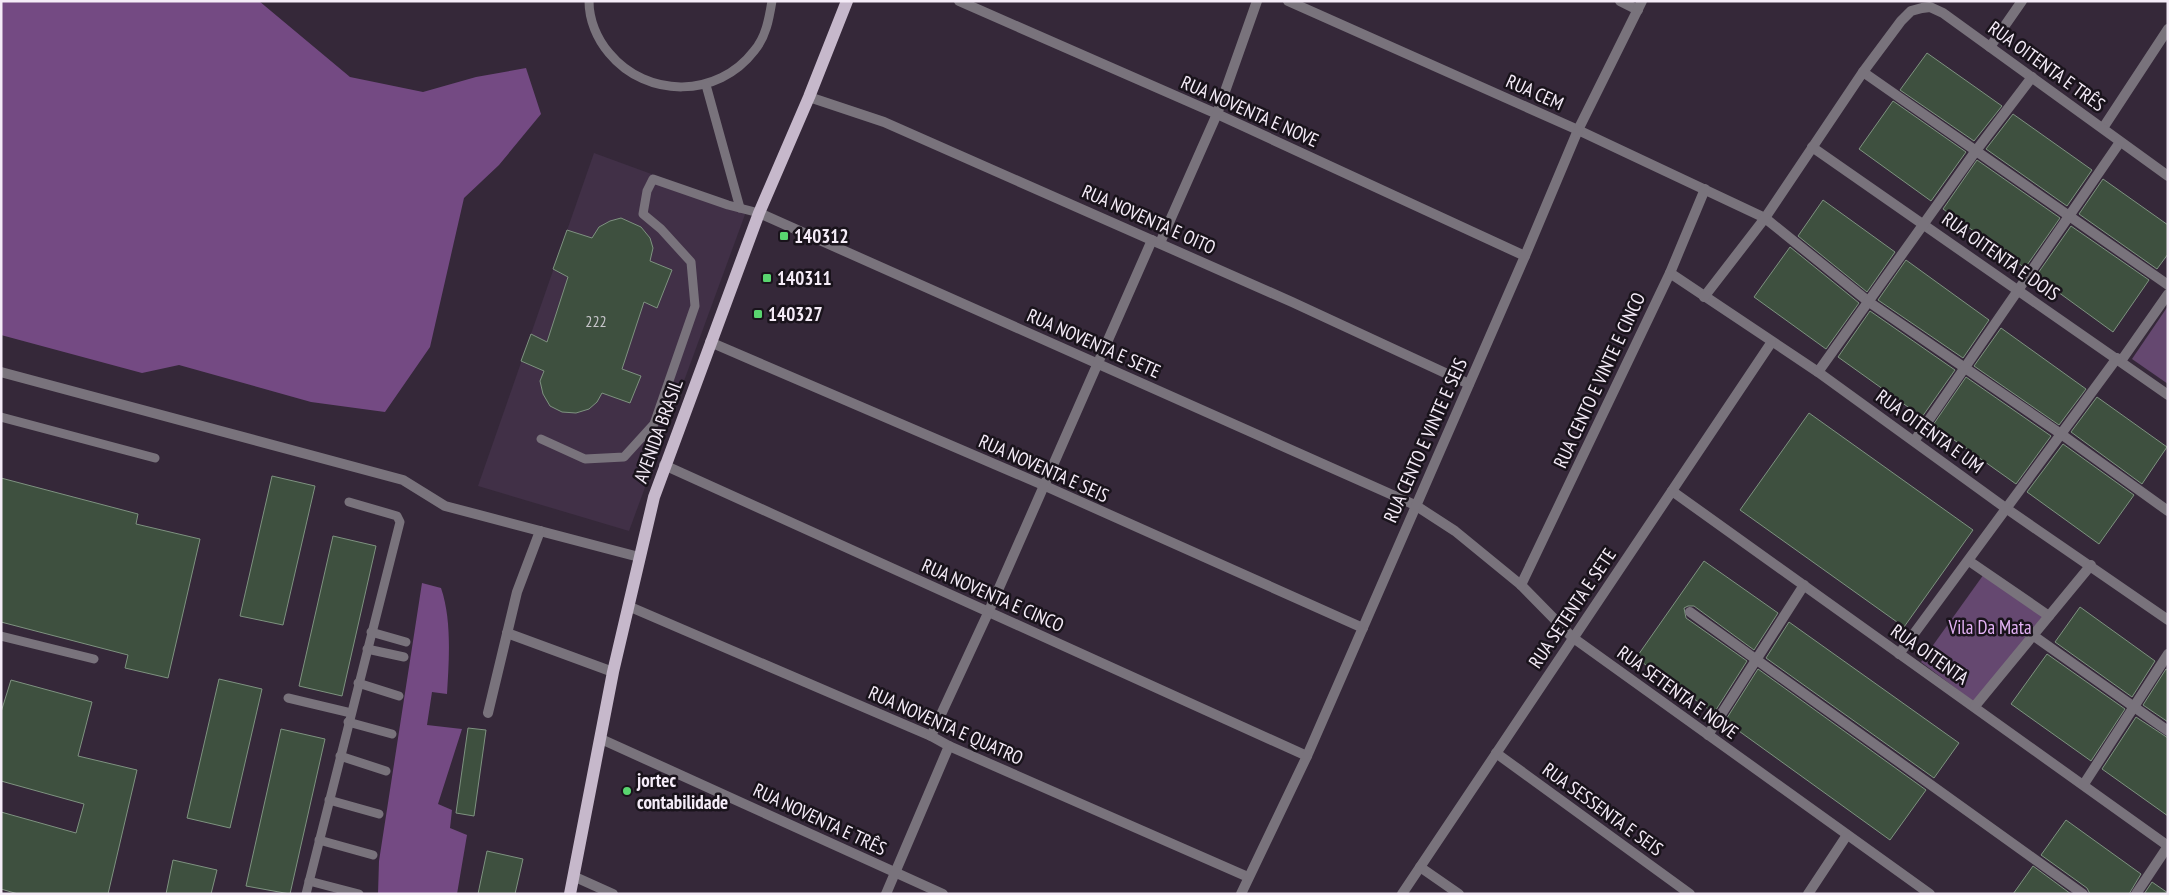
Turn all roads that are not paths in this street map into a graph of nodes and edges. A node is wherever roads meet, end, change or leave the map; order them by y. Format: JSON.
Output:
{"nodes":[{"id":1,"x":589,"y":1,"type":"edge"},
{"id":2,"x":772,"y":1,"type":"edge"},
{"id":3,"x":847,"y":1,"type":"edge"},
{"id":4,"x":959,"y":1,"type":"edge"},
{"id":5,"x":1257,"y":1,"type":"edge"},
{"id":6,"x":1288,"y":1,"type":"edge"},
{"id":7,"x":1620,"y":1,"type":"edge"},
{"id":8,"x":2022,"y":1,"type":"edge"},
{"id":9,"x":1640,"y":6,"type":"edge"},
{"id":10,"x":2168,"y":29,"type":"edge"},
{"id":11,"x":1990,"y":47,"type":"junction"},
{"id":12,"x":1863,"y":72,"type":"junction"},
{"id":13,"x":2032,"y":77,"type":"junction"},
{"id":14,"x":706,"y":84,"type":"junction"},
{"id":15,"x":810,"y":97,"type":"junction"},
{"id":16,"x":1217,"y":114,"type":"junction"},
{"id":17,"x":2103,"y":128,"type":"junction"},
{"id":18,"x":1578,"y":130,"type":"junction"},
{"id":19,"x":2120,"y":142,"type":"junction"},
{"id":20,"x":1812,"y":147,"type":"junction"},
{"id":21,"x":1975,"y":152,"type":"junction"},
{"id":22,"x":2166,"y":171,"type":"edge"},
{"id":23,"x":1705,"y":189,"type":"junction"},
{"id":24,"x":740,"y":208,"type":"junction"},
{"id":25,"x":759,"y":213,"type":"junction"},
{"id":26,"x":2068,"y":217,"type":"junction"},
{"id":27,"x":1765,"y":218,"type":"junction"},
{"id":28,"x":1924,"y":225,"type":"junction"},
{"id":29,"x":1156,"y":241,"type":"junction"},
{"id":30,"x":1525,"y":256,"type":"junction"},
{"id":31,"x":1670,"y":273,"type":"junction"},
{"id":32,"x":2168,"y":285,"type":"edge"},
{"id":33,"x":2019,"y":289,"type":"junction"},
{"id":34,"x":2168,"y":294,"type":"edge"},
{"id":35,"x":1704,"y":297,"type":"junction"},
{"id":36,"x":1869,"y":302,"type":"junction"},
{"id":37,"x":710,"y":342,"type":"junction"},
{"id":38,"x":1771,"y":342,"type":"junction"},
{"id":39,"x":2119,"y":360,"type":"junction"},
{"id":40,"x":1097,"y":363,"type":"junction"},
{"id":41,"x":1965,"y":367,"type":"junction"},
{"id":42,"x":1,"y":372,"type":"edge"},
{"id":43,"x":1818,"y":372,"type":"junction"},
{"id":44,"x":1469,"y":384,"type":"junction"},
{"id":45,"x":2168,"y":395,"type":"edge"},
{"id":46,"x":1,"y":417,"type":"edge"},
{"id":47,"x":2061,"y":434,"type":"junction"},
{"id":48,"x":541,"y":439,"type":"dead end"},
{"id":49,"x":1914,"y":440,"type":"junction"},
{"id":50,"x":155,"y":458,"type":"dead end"},
{"id":51,"x":664,"y":465,"type":"junction"},
{"id":52,"x":1043,"y":485,"type":"junction"},
{"id":53,"x":1672,"y":490,"type":"junction"},
{"id":54,"x":349,"y":502,"type":"dead end"},
{"id":55,"x":1415,"y":505,"type":"junction"},
{"id":56,"x":2007,"y":509,"type":"junction"},
{"id":57,"x":2168,"y":511,"type":"edge"},
{"id":58,"x":540,"y":531,"type":"junction"},
{"id":59,"x":639,"y":557,"type":"junction"},
{"id":60,"x":1969,"y":561,"type":"junction"},
{"id":61,"x":2091,"y":565,"type":"junction"},
{"id":62,"x":1521,"y":585,"type":"junction"},
{"id":63,"x":1804,"y":585,"type":"junction"},
{"id":64,"x":628,"y":606,"type":"junction"},
{"id":65,"x":1690,"y":612,"type":"dead end"},
{"id":66,"x":988,"y":613,"type":"junction"},
{"id":67,"x":2049,"y":616,"type":"junction"},
{"id":68,"x":2168,"y":620,"type":"edge"},
{"id":69,"x":1362,"y":628,"type":"junction"},
{"id":70,"x":371,"y":632,"type":"junction"},
{"id":71,"x":507,"y":633,"type":"junction"},
{"id":72,"x":2034,"y":636,"type":"junction"},
{"id":73,"x":1572,"y":637,"type":"junction"},
{"id":74,"x":2,"y":638,"type":"edge"},
{"id":75,"x":406,"y":642,"type":"dead end"},
{"id":76,"x":367,"y":649,"type":"junction"},
{"id":77,"x":1899,"y":654,"type":"junction"},
{"id":78,"x":2168,"y":654,"type":"edge"},
{"id":79,"x":404,"y":657,"type":"dead end"},
{"id":80,"x":94,"y":659,"type":"dead end"},
{"id":81,"x":1756,"y":660,"type":"junction"},
{"id":82,"x":613,"y":672,"type":"junction"},
{"id":83,"x":358,"y":683,"type":"junction"},
{"id":84,"x":399,"y":696,"type":"dead end"},
{"id":85,"x":288,"y":698,"type":"dead end"},
{"id":86,"x":1975,"y":706,"type":"junction"},
{"id":87,"x":2134,"y":707,"type":"junction"},
{"id":88,"x":488,"y":713,"type":"dead end"},
{"id":89,"x":350,"y":717,"type":"junction"},
{"id":90,"x":2168,"y":731,"type":"edge"},
{"id":91,"x":392,"y":734,"type":"dead end"},
{"id":92,"x":1708,"y":735,"type":"junction"},
{"id":93,"x":931,"y":736,"type":"junction"},
{"id":94,"x":601,"y":739,"type":"junction"},
{"id":95,"x":950,"y":746,"type":"junction"},
{"id":96,"x":1496,"y":753,"type":"junction"},
{"id":97,"x":340,"y":756,"type":"junction"},
{"id":98,"x":1307,"y":756,"type":"junction"},
{"id":99,"x":386,"y":771,"type":"dead end"},
{"id":100,"x":2084,"y":784,"type":"junction"},
{"id":101,"x":330,"y":800,"type":"junction"},
{"id":102,"x":379,"y":814,"type":"dead end"},
{"id":103,"x":1847,"y":835,"type":"junction"},
{"id":104,"x":319,"y":840,"type":"junction"},
{"id":105,"x":2168,"y":846,"type":"edge"},
{"id":106,"x":373,"y":855,"type":"dead end"},
{"id":107,"x":1420,"y":867,"type":"junction"},
{"id":108,"x":896,"y":873,"type":"junction"},
{"id":109,"x":573,"y":876,"type":"junction"},
{"id":110,"x":1248,"y":877,"type":"junction"},
{"id":111,"x":310,"y":881,"type":"junction"},
{"id":112,"x":306,"y":894,"type":"edge"},
{"id":113,"x":359,"y":894,"type":"edge"},
{"id":114,"x":570,"y":894,"type":"edge"},
{"id":115,"x":613,"y":894,"type":"edge"},
{"id":116,"x":886,"y":894,"type":"edge"},
{"id":117,"x":942,"y":894,"type":"edge"},
{"id":118,"x":1241,"y":894,"type":"edge"},
{"id":119,"x":1402,"y":894,"type":"edge"},
{"id":120,"x":1459,"y":894,"type":"edge"},
{"id":121,"x":1690,"y":894,"type":"edge"},
{"id":122,"x":1808,"y":894,"type":"edge"},
{"id":123,"x":1930,"y":894,"type":"edge"},
{"id":124,"x":2084,"y":894,"type":"edge"},
{"id":125,"x":2136,"y":894,"type":"edge"}],
"edges":[{"from":1,"to":14,"type":"lane"},
{"from":2,"to":14,"type":"lane"},
{"from":3,"to":15,"type":"main road","name":"AVENIDA BRASIL"},
{"from":4,"to":16,"type":"street","name":"RUA NOVENTA E NOVE"},
{"from":5,"to":16,"type":"street"},
{"from":6,"to":18,"type":"street","name":"RUA CEM"},
{"from":7,"to":9,"type":"street"},
{"from":8,"to":11,"type":"street"},
{"from":9,"to":18,"type":"street","name":"RUA CENTO E VINTE E SEIS"},
{"from":10,"to":17,"type":"street"},
{"from":11,"to":12,"type":"street","name":"RUA OITENTA E TRÊS"},
{"from":11,"to":13,"type":"street","name":"RUA OITENTA E TRÊS"},
{"from":12,"to":20,"type":"street"},
{"from":12,"to":21,"type":"street"},
{"from":13,"to":17,"type":"street","name":"RUA OITENTA E TRÊS"},
{"from":13,"to":21,"type":"street"},
{"from":14,"to":24,"type":"lane"},
{"from":15,"to":25,"type":"main road","name":"AVENIDA BRASIL"},
{"from":15,"to":29,"type":"street","name":"RUA NOVENTA E OITO"},
{"from":16,"to":29,"type":"street"},
{"from":16,"to":30,"type":"street","name":"RUA NOVENTA E NOVE"},
{"from":17,"to":19,"type":"street","name":"RUA OITENTA E TRÊS"},
{"from":18,"to":23,"type":"street","name":"RUA CEM"},
{"from":18,"to":30,"type":"street","name":"RUA CENTO E VINTE E SEIS"},
{"from":19,"to":22,"type":"street","name":"RUA OITENTA E TRÊS"},
{"from":19,"to":26,"type":"street"},
{"from":20,"to":27,"type":"street"},
{"from":20,"to":28,"type":"street","name":"RUA OITENTA E DOIS"},
{"from":21,"to":26,"type":"street"},
{"from":21,"to":28,"type":"street"},
{"from":23,"to":27,"type":"street","name":"RUA CEM"},
{"from":23,"to":31,"type":"street","name":"RUA CENTO E VINTE E CINCO"},
{"from":24,"to":25,"type":"lane"},
{"from":24,"to":48,"type":"lane"},
{"from":25,"to":37,"type":"main road","name":"AVENIDA BRASIL"},
{"from":25,"to":40,"type":"street","name":"RUA NOVENTA E SETE"},
{"from":26,"to":32,"type":"street"},
{"from":26,"to":33,"type":"street"},
{"from":27,"to":35,"type":"street"},
{"from":27,"to":36,"type":"street","name":"RUA CEM"},
{"from":28,"to":33,"type":"street","name":"RUA OITENTA E DOIS"},
{"from":28,"to":36,"type":"street"},
{"from":29,"to":40,"type":"street"},
{"from":29,"to":44,"type":"street","name":"RUA NOVENTA E OITO"},
{"from":30,"to":44,"type":"street","name":"RUA CENTO E VINTE E SEIS"},
{"from":31,"to":35,"type":"street","name":"RUA OITENTA E UM"},
{"from":31,"to":62,"type":"street","name":"RUA CENTO E VINTE E CINCO"},
{"from":33,"to":39,"type":"street","name":"RUA OITENTA E DOIS"},
{"from":33,"to":41,"type":"street"},
{"from":34,"to":39,"type":"street"},
{"from":35,"to":38,"type":"street","name":"RUA OITENTA E UM"},
{"from":36,"to":41,"type":"street","name":"RUA CEM"},
{"from":36,"to":43,"type":"street"},
{"from":37,"to":51,"type":"main road","name":"AVENIDA BRASIL"},
{"from":37,"to":52,"type":"street","name":"RUA NOVENTA E SEIS"},
{"from":38,"to":43,"type":"street","name":"RUA OITENTA E UM"},
{"from":38,"to":53,"type":"street","name":"RUA SETENTA E SETE"},
{"from":39,"to":45,"type":"street","name":"RUA OITENTA E DOIS"},
{"from":39,"to":47,"type":"street"},
{"from":40,"to":52,"type":"street"},
{"from":40,"to":55,"type":"street","name":"RUA NOVENTA E SETE"},
{"from":41,"to":47,"type":"street","name":"RUA CEM"},
{"from":41,"to":49,"type":"street"},
{"from":42,"to":58,"type":"street"},
{"from":43,"to":49,"type":"street","name":"RUA OITENTA E UM"},
{"from":44,"to":55,"type":"street","name":"RUA CENTO E VINTE E SEIS"},
{"from":46,"to":50,"type":"lane"},
{"from":47,"to":56,"type":"street"},
{"from":47,"to":57,"type":"street","name":"RUA CEM"},
{"from":49,"to":56,"type":"street","name":"RUA OITENTA E UM"},
{"from":51,"to":59,"type":"main road","name":"AVENIDA BRASIL"},
{"from":51,"to":66,"type":"street","name":"RUA NOVENTA E CINCO"},
{"from":52,"to":66,"type":"street"},
{"from":52,"to":69,"type":"street","name":"RUA NOVENTA E SEIS"},
{"from":53,"to":63,"type":"street","name":"RUA OITENTA"},
{"from":53,"to":73,"type":"street","name":"RUA SETENTA E SETE"},
{"from":54,"to":70,"type":"lane"},
{"from":55,"to":62,"type":"street","name":"RUA SETENTA E NOVE"},
{"from":55,"to":69,"type":"street","name":"RUA CENTO E VINTE E SEIS"},
{"from":56,"to":60,"type":"street"},
{"from":56,"to":61,"type":"street","name":"RUA OITENTA E UM"},
{"from":58,"to":59,"type":"street"},
{"from":58,"to":71,"type":"street"},
{"from":59,"to":64,"type":"main road","name":"AVENIDA BRASIL"},
{"from":60,"to":67,"type":"street"},
{"from":60,"to":77,"type":"street"},
{"from":61,"to":67,"type":"street"},
{"from":61,"to":68,"type":"street","name":"RUA OITENTA E UM"},
{"from":62,"to":73,"type":"street","name":"RUA SETENTA E NOVE"},
{"from":63,"to":77,"type":"street","name":"RUA OITENTA"},
{"from":63,"to":81,"type":"street"},
{"from":64,"to":82,"type":"main road","name":"AVENIDA BRASIL"},
{"from":64,"to":93,"type":"street","name":"RUA NOVENTA E QUATRO"},
{"from":65,"to":81,"type":"street"},
{"from":66,"to":93,"type":"street"},
{"from":66,"to":98,"type":"street","name":"RUA NOVENTA E CINCO"},
{"from":67,"to":72,"type":"street"},
{"from":69,"to":98,"type":"street","name":"RUA CENTO E VINTE E SEIS"},
{"from":70,"to":75,"type":"lane"},
{"from":70,"to":76,"type":"lane"},
{"from":71,"to":82,"type":"street"},
{"from":71,"to":88,"type":"street"},
{"from":72,"to":86,"type":"street"},
{"from":72,"to":87,"type":"street"},
{"from":73,"to":92,"type":"street","name":"RUA SETENTA E NOVE"},
{"from":73,"to":96,"type":"street","name":"RUA SETENTA E SETE"},
{"from":74,"to":80,"type":"lane"},
{"from":76,"to":79,"type":"lane"},
{"from":76,"to":83,"type":"lane"},
{"from":77,"to":86,"type":"street","name":"RUA OITENTA"},
{"from":78,"to":87,"type":"street"},
{"from":81,"to":92,"type":"street"},
{"from":81,"to":124,"type":"street"},
{"from":82,"to":94,"type":"main road","name":"AVENIDA BRASIL"},
{"from":83,"to":84,"type":"lane"},
{"from":83,"to":89,"type":"lane"},
{"from":85,"to":89,"type":"lane"},
{"from":86,"to":100,"type":"street","name":"RUA OITENTA"},
{"from":87,"to":90,"type":"street"},
{"from":87,"to":100,"type":"street"},
{"from":89,"to":91,"type":"lane"},
{"from":89,"to":97,"type":"lane"},
{"from":92,"to":103,"type":"street","name":"RUA SETENTA E NOVE"},
{"from":93,"to":95,"type":"street","name":"RUA NOVENTA E QUATRO"},
{"from":94,"to":108,"type":"street","name":"RUA NOVENTA E TRÊS"},
{"from":94,"to":109,"type":"main road","name":"AVENIDA BRASIL"},
{"from":95,"to":108,"type":"street"},
{"from":95,"to":110,"type":"street","name":"RUA NOVENTA E QUATRO"},
{"from":96,"to":107,"type":"street","name":"RUA SETENTA E SETE"},
{"from":96,"to":121,"type":"street","name":"RUA SESSENTA E SEIS"},
{"from":97,"to":99,"type":"lane"},
{"from":97,"to":101,"type":"lane"},
{"from":98,"to":110,"type":"street","name":"RUA CENTO E VINTE E SEIS"},
{"from":100,"to":105,"type":"street","name":"RUA OITENTA"},
{"from":101,"to":102,"type":"lane"},
{"from":101,"to":104,"type":"lane"},
{"from":103,"to":122,"type":"street"},
{"from":103,"to":123,"type":"street","name":"RUA SETENTA E NOVE"},
{"from":104,"to":106,"type":"lane"},
{"from":104,"to":111,"type":"lane"},
{"from":105,"to":125,"type":"street"},
{"from":107,"to":119,"type":"street","name":"RUA SETENTA E SETE"},
{"from":107,"to":120,"type":"street"},
{"from":108,"to":116,"type":"street"},
{"from":108,"to":117,"type":"street","name":"RUA NOVENTA E TRÊS"},
{"from":109,"to":114,"type":"main road","name":"AVENIDA BRASIL"},
{"from":109,"to":115,"type":"street"},
{"from":110,"to":118,"type":"street","name":"RUA CENTO E VINTE E SEIS"},
{"from":111,"to":112,"type":"lane"},
{"from":111,"to":113,"type":"lane"}]}
